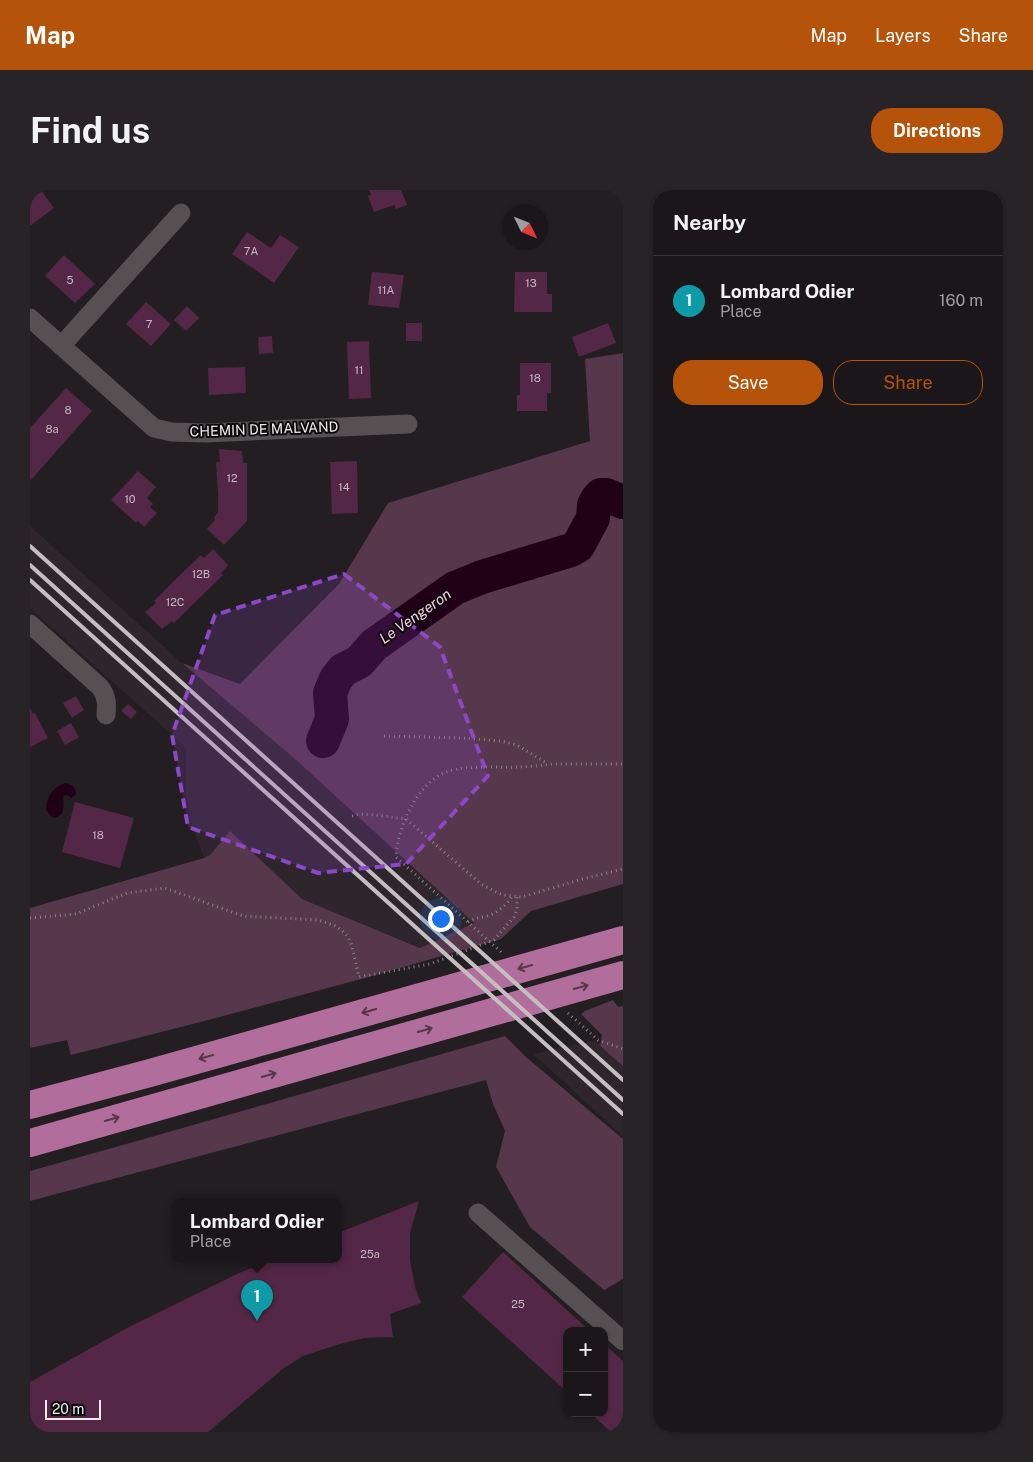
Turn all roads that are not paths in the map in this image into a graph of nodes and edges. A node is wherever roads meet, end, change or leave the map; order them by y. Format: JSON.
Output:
{"nodes":[{"id":1,"x":181,"y":213,"type":"dead end"},
{"id":2,"x":30,"y":318,"type":"edge"},
{"id":3,"x":61,"y":346,"type":"junction"},
{"id":4,"x":408,"y":424,"type":"dead end"},
{"id":5,"x":30,"y":624,"type":"edge"},
{"id":6,"x":106,"y":715,"type":"dead end"},
{"id":7,"x":623,"y":940,"type":"edge"},
{"id":8,"x":623,"y":975,"type":"edge"},
{"id":9,"x":42,"y":1102,"type":"edge"},
{"id":10,"x":30,"y":1142,"type":"edge"},
{"id":11,"x":478,"y":1213,"type":"dead end"},
{"id":12,"x":623,"y":1342,"type":"edge"}],
"edges":[{"from":1,"to":3,"type":"street"},
{"from":2,"to":3,"type":"street","name":"CHEMIN DE MALVAND"},
{"from":3,"to":4,"type":"street","name":"CHEMIN DE MALVAND"},
{"from":5,"to":6,"type":"street"},
{"from":7,"to":9,"type":"highway","one_way":true},
{"from":10,"to":8,"type":"highway","one_way":true},
{"from":11,"to":12,"type":"street"}]}
